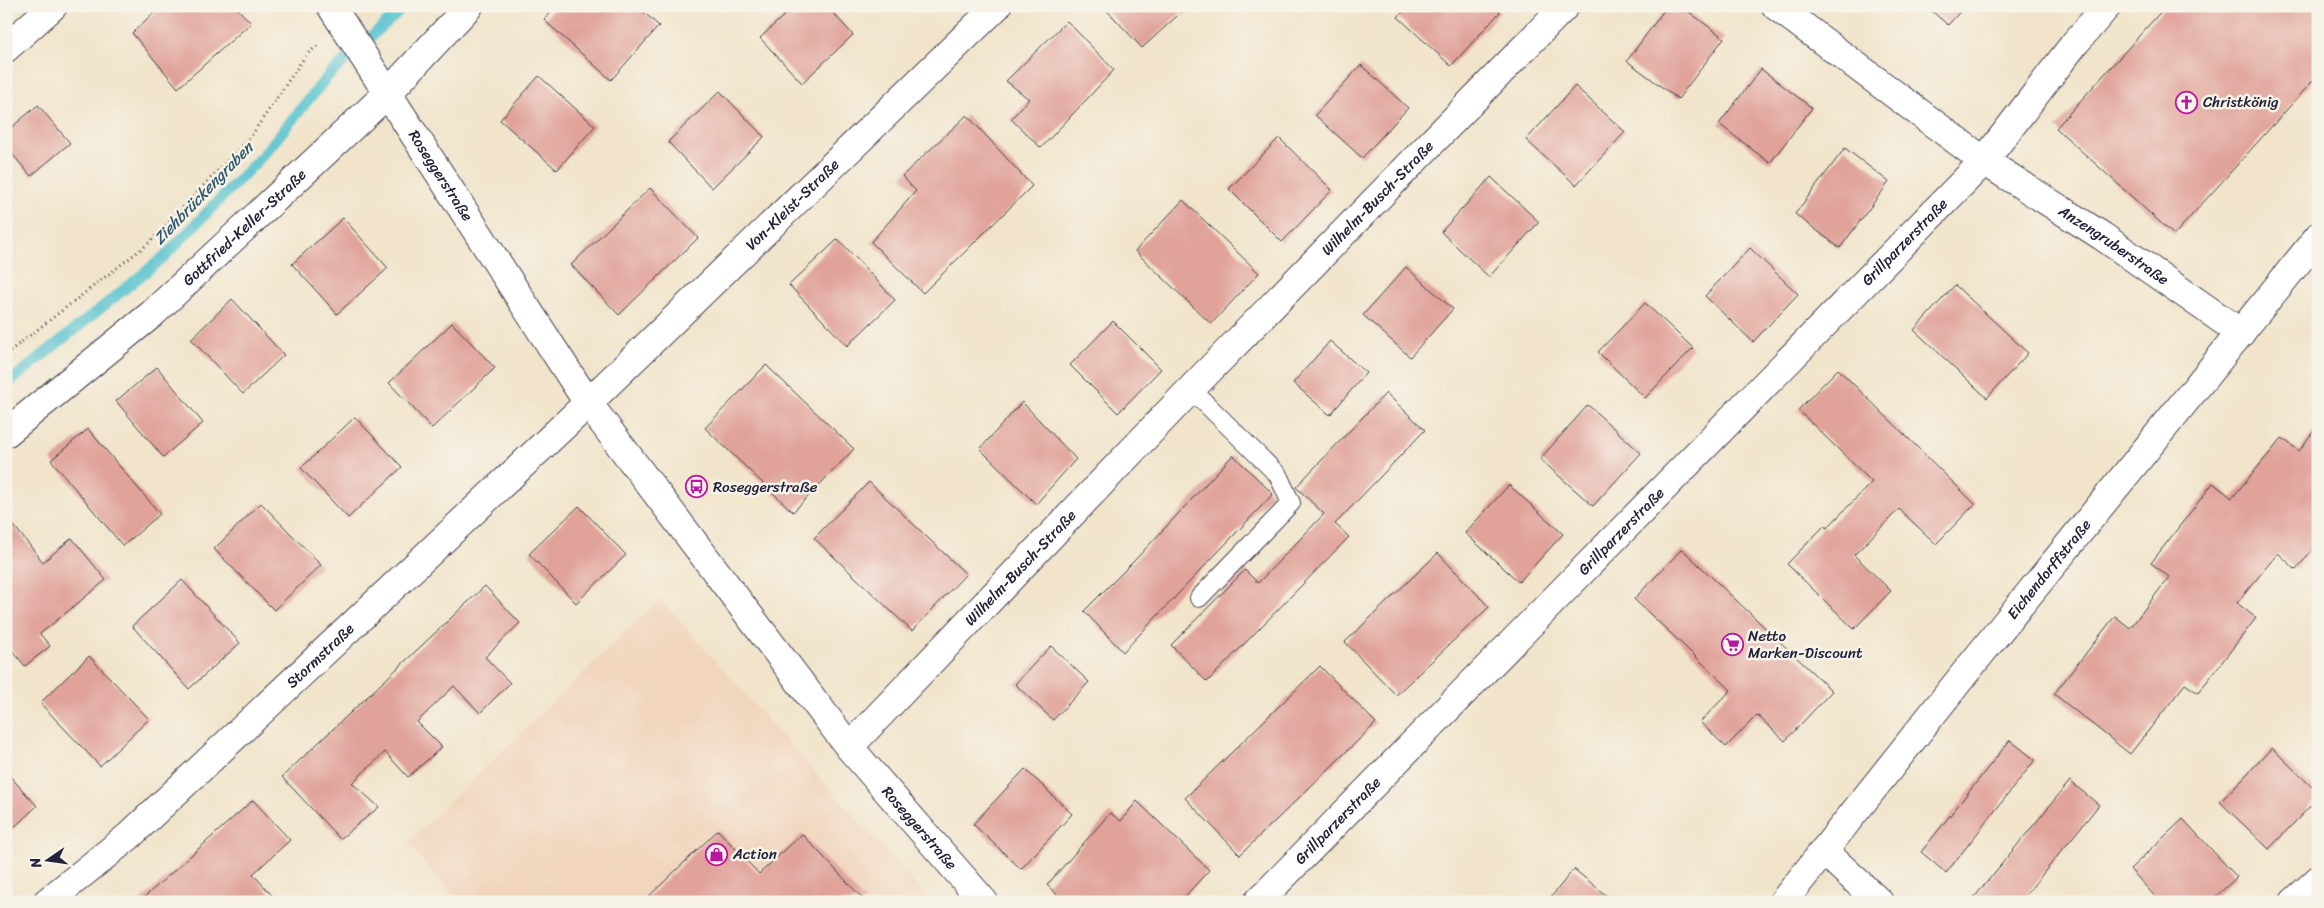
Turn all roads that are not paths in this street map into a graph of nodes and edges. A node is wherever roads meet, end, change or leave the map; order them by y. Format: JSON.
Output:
{"nodes":[{"id":1,"x":53,"y":6,"type":"edge"},
{"id":2,"x":469,"y":6,"type":"edge"},
{"id":3,"x":996,"y":6,"type":"edge"},
{"id":4,"x":1565,"y":6,"type":"edge"},
{"id":5,"x":1776,"y":6,"type":"edge"},
{"id":6,"x":2107,"y":6,"type":"edge"},
{"id":7,"x":341,"y":21,"type":"edge"},
{"id":8,"x":6,"y":48,"type":"edge"},
{"id":9,"x":387,"y":94,"type":"junction"},
{"id":10,"x":1984,"y":161,"type":"junction"},
{"id":11,"x":2318,"y":237,"type":"edge"},
{"id":12,"x":2240,"y":333,"type":"junction"},
{"id":13,"x":1191,"y":390,"type":"junction"},
{"id":14,"x":588,"y":404,"type":"junction"},
{"id":15,"x":6,"y":433,"type":"edge"},
{"id":16,"x":1199,"y":598,"type":"dead end"},
{"id":17,"x":849,"y":748,"type":"junction"},
{"id":18,"x":1824,"y":850,"type":"junction"},
{"id":19,"x":2318,"y":880,"type":"edge"},
{"id":20,"x":48,"y":902,"type":"edge"},
{"id":21,"x":984,"y":902,"type":"edge"},
{"id":22,"x":1258,"y":902,"type":"edge"},
{"id":23,"x":1783,"y":902,"type":"edge"},
{"id":24,"x":1879,"y":902,"type":"edge"},
{"id":25,"x":2294,"y":902,"type":"edge"}],
"edges":[{"from":1,"to":8,"type":"street"},
{"from":2,"to":9,"type":"street","name":"Gottfried-Keller-Straße"},
{"from":3,"to":14,"type":"street","name":"Von-Kleist-Straße"},
{"from":4,"to":13,"type":"street","name":"Wilhelm-Busch-Straße"},
{"from":5,"to":10,"type":"street","name":"Anzengruberstraße"},
{"from":6,"to":10,"type":"street"},
{"from":7,"to":9,"type":"street","name":"Roseggerstraße"},
{"from":9,"to":14,"type":"street","name":"Roseggerstraße"},
{"from":9,"to":15,"type":"street","name":"Gottfried-Keller-Straße"},
{"from":10,"to":12,"type":"street","name":"Anzengruberstraße"},
{"from":10,"to":22,"type":"street","name":"Grillparzerstraße"},
{"from":11,"to":12,"type":"street","name":"Eichendorffstraße"},
{"from":12,"to":18,"type":"street","name":"Eichendorffstraße"},
{"from":13,"to":16,"type":"lane"},
{"from":13,"to":17,"type":"street","name":"Wilhelm-Busch-Straße"},
{"from":14,"to":17,"type":"street","name":"Roseggerstraße"},
{"from":14,"to":20,"type":"street","name":"Stormstraße"},
{"from":17,"to":21,"type":"street","name":"Roseggerstraße"},
{"from":18,"to":23,"type":"street","name":"Eichendorffstraße"},
{"from":18,"to":24,"type":"street"},
{"from":19,"to":25,"type":"street"}]}
